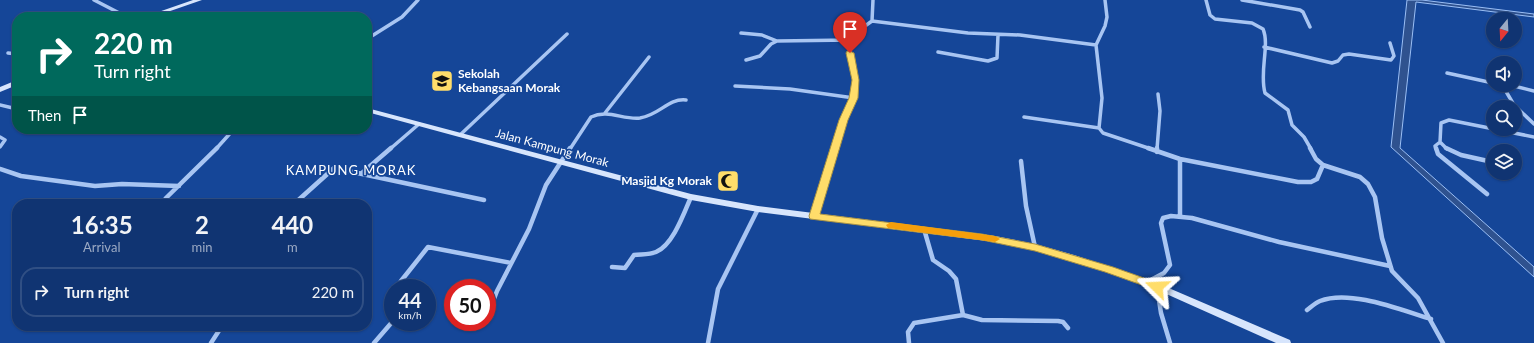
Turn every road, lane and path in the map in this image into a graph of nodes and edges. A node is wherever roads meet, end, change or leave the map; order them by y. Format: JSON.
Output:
{"nodes":[{"id":1,"x":94,"y":0,"type":"edge"},
{"id":2,"x":199,"y":0,"type":"edge"},
{"id":3,"x":203,"y":0,"type":"edge"},
{"id":4,"x":418,"y":0,"type":"edge"},
{"id":5,"x":873,"y":0,"type":"edge"},
{"id":6,"x":1105,"y":0,"type":"edge"},
{"id":7,"x":1206,"y":0,"type":"edge"},
{"id":8,"x":1242,"y":0,"type":"edge"},
{"id":9,"x":117,"y":12,"type":"edge"},
{"id":10,"x":162,"y":12,"type":"edge"},
{"id":11,"x":171,"y":12,"type":"edge"},
{"id":12,"x":872,"y":21,"type":"junction"},
{"id":13,"x":1310,"y":27,"type":"dead end"},
{"id":14,"x":742,"y":33,"type":"dead end"},
{"id":15,"x":567,"y":34,"type":"dead end"},
{"id":16,"x":998,"y":35,"type":"junction"},
{"id":17,"x":372,"y":36,"type":"edge"},
{"id":18,"x":850,"y":40,"type":"junction"},
{"id":19,"x":777,"y":41,"type":"junction"},
{"id":20,"x":1390,"y":43,"type":"dead end"},
{"id":21,"x":1096,"y":44,"type":"junction"},
{"id":22,"x":1264,"y":47,"type":"junction"},
{"id":23,"x":8,"y":52,"type":"dead end"},
{"id":24,"x":938,"y":52,"type":"dead end"},
{"id":25,"x":12,"y":53,"type":"edge"},
{"id":26,"x":649,"y":57,"type":"dead end"},
{"id":27,"x":746,"y":60,"type":"dead end"},
{"id":28,"x":1447,"y":73,"type":"dead end"},
{"id":29,"x":12,"y":79,"type":"edge"},
{"id":30,"x":1486,"y":81,"type":"edge"},
{"id":31,"x":12,"y":84,"type":"edge"},
{"id":32,"x":0,"y":85,"type":"edge"},
{"id":33,"x":735,"y":86,"type":"dead end"},
{"id":34,"x":1522,"y":88,"type":"edge"},
{"id":35,"x":0,"y":90,"type":"edge"},
{"id":36,"x":1534,"y":91,"type":"edge"},
{"id":37,"x":1505,"y":92,"type":"edge"},
{"id":38,"x":1158,"y":94,"type":"dead end"},
{"id":39,"x":854,"y":98,"type":"junction"},
{"id":40,"x":686,"y":100,"type":"dead end"},
{"id":41,"x":0,"y":105,"type":"edge"},
{"id":42,"x":12,"y":108,"type":"edge"},
{"id":43,"x":372,"y":111,"type":"edge"},
{"id":44,"x":605,"y":113,"type":"junction"},
{"id":45,"x":1024,"y":118,"type":"dead end"},
{"id":46,"x":1532,"y":120,"type":"edge"},
{"id":47,"x":419,"y":124,"type":"junction"},
{"id":48,"x":1534,"y":124,"type":"edge"},
{"id":49,"x":1099,"y":128,"type":"junction"},
{"id":50,"x":230,"y":134,"type":"edge"},
{"id":51,"x":460,"y":135,"type":"junction"},
{"id":52,"x":0,"y":137,"type":"edge"},
{"id":53,"x":1534,"y":137,"type":"edge"},
{"id":54,"x":1440,"y":142,"type":"junction"},
{"id":55,"x":0,"y":147,"type":"edge"},
{"id":56,"x":1156,"y":152,"type":"junction"},
{"id":57,"x":1180,"y":159,"type":"junction"},
{"id":58,"x":1021,"y":160,"type":"dead end"},
{"id":59,"x":1486,"y":160,"type":"edge"},
{"id":60,"x":561,"y":162,"type":"junction"},
{"id":61,"x":1323,"y":165,"type":"junction"},
{"id":62,"x":0,"y":169,"type":"edge"},
{"id":63,"x":362,"y":173,"type":"junction"},
{"id":64,"x":179,"y":186,"type":"junction"},
{"id":65,"x":1487,"y":194,"type":"dead end"},
{"id":66,"x":691,"y":198,"type":"junction"},
{"id":67,"x":165,"y":199,"type":"edge"},
{"id":68,"x":299,"y":199,"type":"edge"},
{"id":69,"x":484,"y":200,"type":"dead end"},
{"id":70,"x":758,"y":209,"type":"junction"},
{"id":71,"x":814,"y":216,"type":"junction"},
{"id":72,"x":1180,"y":216,"type":"junction"},
{"id":73,"x":924,"y":229,"type":"junction"},
{"id":74,"x":1035,"y":247,"type":"junction"},
{"id":75,"x":511,"y":263,"type":"junction"},
{"id":76,"x":1390,"y":266,"type":"junction"},
{"id":77,"x":612,"y":267,"type":"dead end"},
{"id":78,"x":403,"y":279,"type":"edge"},
{"id":79,"x":1147,"y":282,"type":"junction"},
{"id":80,"x":1157,"y":287,"type":"junction"},
{"id":81,"x":496,"y":294,"type":"edge"},
{"id":82,"x":1307,"y":310,"type":"dead end"},
{"id":83,"x":963,"y":316,"type":"junction"},
{"id":84,"x":1431,"y":320,"type":"junction"},
{"id":85,"x":1068,"y":328,"type":"dead end"},
{"id":86,"x":219,"y":331,"type":"edge"},
{"id":87,"x":384,"y":331,"type":"edge"},
{"id":88,"x":211,"y":343,"type":"edge"},
{"id":89,"x":374,"y":343,"type":"edge"},
{"id":90,"x":708,"y":343,"type":"edge"},
{"id":91,"x":909,"y":343,"type":"edge"},
{"id":92,"x":1170,"y":343,"type":"edge"},
{"id":93,"x":1286,"y":343,"type":"edge"},
{"id":94,"x":1443,"y":343,"type":"edge"}],
"edges":[{"from":1,"to":9,"type":"street"},
{"from":2,"to":10,"type":"main road"},
{"from":3,"to":11,"type":"main road"},
{"from":4,"to":17,"type":"street"},
{"from":5,"to":12,"type":"street"},
{"from":6,"to":21,"type":"street"},
{"from":7,"to":22,"type":"street"},
{"from":8,"to":13,"type":"street"},
{"from":12,"to":16,"type":"street"},
{"from":12,"to":18,"type":"street"},
{"from":14,"to":19,"type":"street"},
{"from":15,"to":51,"type":"street"},
{"from":16,"to":21,"type":"street"},
{"from":16,"to":24,"type":"street"},
{"from":18,"to":19,"type":"street"},
{"from":18,"to":39,"type":"street"},
{"from":19,"to":27,"type":"street"},
{"from":20,"to":22,"type":"street"},
{"from":21,"to":49,"type":"street"},
{"from":22,"to":61,"type":"street"},
{"from":23,"to":25,"type":"street"},
{"from":26,"to":44,"type":"street"},
{"from":28,"to":30,"type":"street"},
{"from":29,"to":32,"type":"main road"},
{"from":31,"to":35,"type":"main road"},
{"from":33,"to":39,"type":"street"},
{"from":34,"to":36,"type":"street"},
{"from":37,"to":46,"type":"street"},
{"from":38,"to":56,"type":"street"},
{"from":39,"to":71,"type":"street"},
{"from":40,"to":44,"type":"street"},
{"from":41,"to":42,"type":"street"},
{"from":43,"to":47,"type":"main road","name":"Jalan Kampung Morak"},
{"from":44,"to":60,"type":"street"},
{"from":45,"to":49,"type":"street"},
{"from":46,"to":48,"type":"street"},
{"from":47,"to":51,"type":"main road","name":"Jalan Kampung Morak"},
{"from":47,"to":63,"type":"street"},
{"from":49,"to":56,"type":"street"},
{"from":50,"to":64,"type":"street"},
{"from":51,"to":60,"type":"main road","name":"Jalan Kampung Morak"},
{"from":52,"to":55,"type":"street"},
{"from":53,"to":54,"type":"street"},
{"from":54,"to":59,"type":"street"},
{"from":54,"to":65,"type":"street"},
{"from":56,"to":57,"type":"street"},
{"from":57,"to":61,"type":"street"},
{"from":57,"to":72,"type":"street"},
{"from":58,"to":74,"type":"street"},
{"from":60,"to":66,"type":"main road","name":"Jalan Kampung Morak"},
{"from":60,"to":75,"type":"street"},
{"from":61,"to":76,"type":"street"},
{"from":62,"to":64,"type":"street"},
{"from":63,"to":68,"type":"street"},
{"from":63,"to":69,"type":"street"},
{"from":64,"to":67,"type":"street"},
{"from":66,"to":70,"type":"main road","name":"Jalan Kampung Morak"},
{"from":66,"to":77,"type":"street"},
{"from":70,"to":71,"type":"main road","name":"Jalan Kampung Morak"},
{"from":70,"to":90,"type":"street"},
{"from":71,"to":73,"type":"main road","name":"Jalan Kampung Morak"},
{"from":72,"to":76,"type":"street"},
{"from":72,"to":79,"type":"street"},
{"from":73,"to":74,"type":"main road","name":"Jalan Kampung Morak"},
{"from":73,"to":83,"type":"street"},
{"from":74,"to":79,"type":"main road","name":"Jalan Kampung Morak"},
{"from":75,"to":78,"type":"street"},
{"from":75,"to":81,"type":"street"},
{"from":76,"to":84,"type":"street"},
{"from":79,"to":80,"type":"main road","name":"Jalan Kampung Morak"},
{"from":80,"to":92,"type":"street"},
{"from":80,"to":93,"type":"main road","name":"Jalan Kampung Morak"},
{"from":82,"to":84,"type":"street"},
{"from":83,"to":85,"type":"street"},
{"from":83,"to":91,"type":"street"},
{"from":84,"to":94,"type":"street"},
{"from":86,"to":88,"type":"street"},
{"from":87,"to":89,"type":"street"}]}
